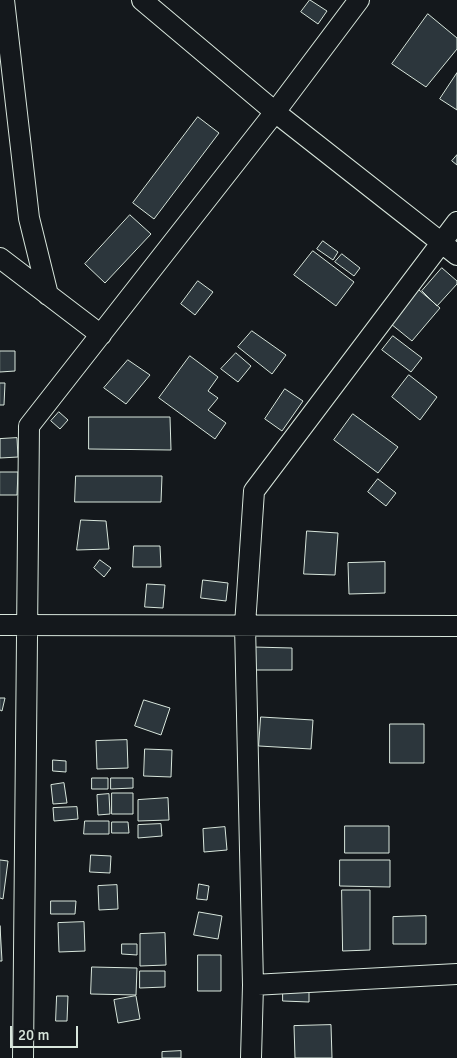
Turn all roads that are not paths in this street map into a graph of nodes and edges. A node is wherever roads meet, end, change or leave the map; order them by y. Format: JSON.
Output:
{"nodes":[{"id":1,"x":4,"y":0,"type":"edge"},
{"id":2,"x":142,"y":0,"type":"edge"},
{"id":3,"x":359,"y":0,"type":"edge"},
{"id":4,"x":275,"y":112,"type":"junction"},
{"id":5,"x":457,"y":222,"type":"edge"},
{"id":6,"x":449,"y":249,"type":"edge"},
{"id":7,"x":0,"y":258,"type":"edge"},
{"id":8,"x":48,"y":295,"type":"junction"},
{"id":9,"x":101,"y":335,"type":"junction"},
{"id":10,"x":0,"y":625,"type":"edge"},
{"id":11,"x":28,"y":625,"type":"junction"},
{"id":12,"x":245,"y":625,"type":"junction"},
{"id":13,"x":457,"y":626,"type":"edge"},
{"id":14,"x":457,"y":974,"type":"edge"},
{"id":15,"x":252,"y":985,"type":"junction"},
{"id":16,"x":23,"y":1058,"type":"edge"},
{"id":17,"x":251,"y":1058,"type":"edge"}],
"edges":[{"from":1,"to":8,"type":"street"},
{"from":2,"to":4,"type":"street"},
{"from":3,"to":4,"type":"street"},
{"from":4,"to":6,"type":"street"},
{"from":4,"to":9,"type":"street"},
{"from":5,"to":6,"type":"street"},
{"from":6,"to":12,"type":"street"},
{"from":7,"to":8,"type":"street"},
{"from":8,"to":9,"type":"street"},
{"from":9,"to":11,"type":"street"},
{"from":10,"to":11,"type":"street"},
{"from":11,"to":12,"type":"street"},
{"from":11,"to":16,"type":"street"},
{"from":12,"to":13,"type":"street"},
{"from":12,"to":15,"type":"street"},
{"from":14,"to":15,"type":"street"},
{"from":15,"to":17,"type":"street"}]}
